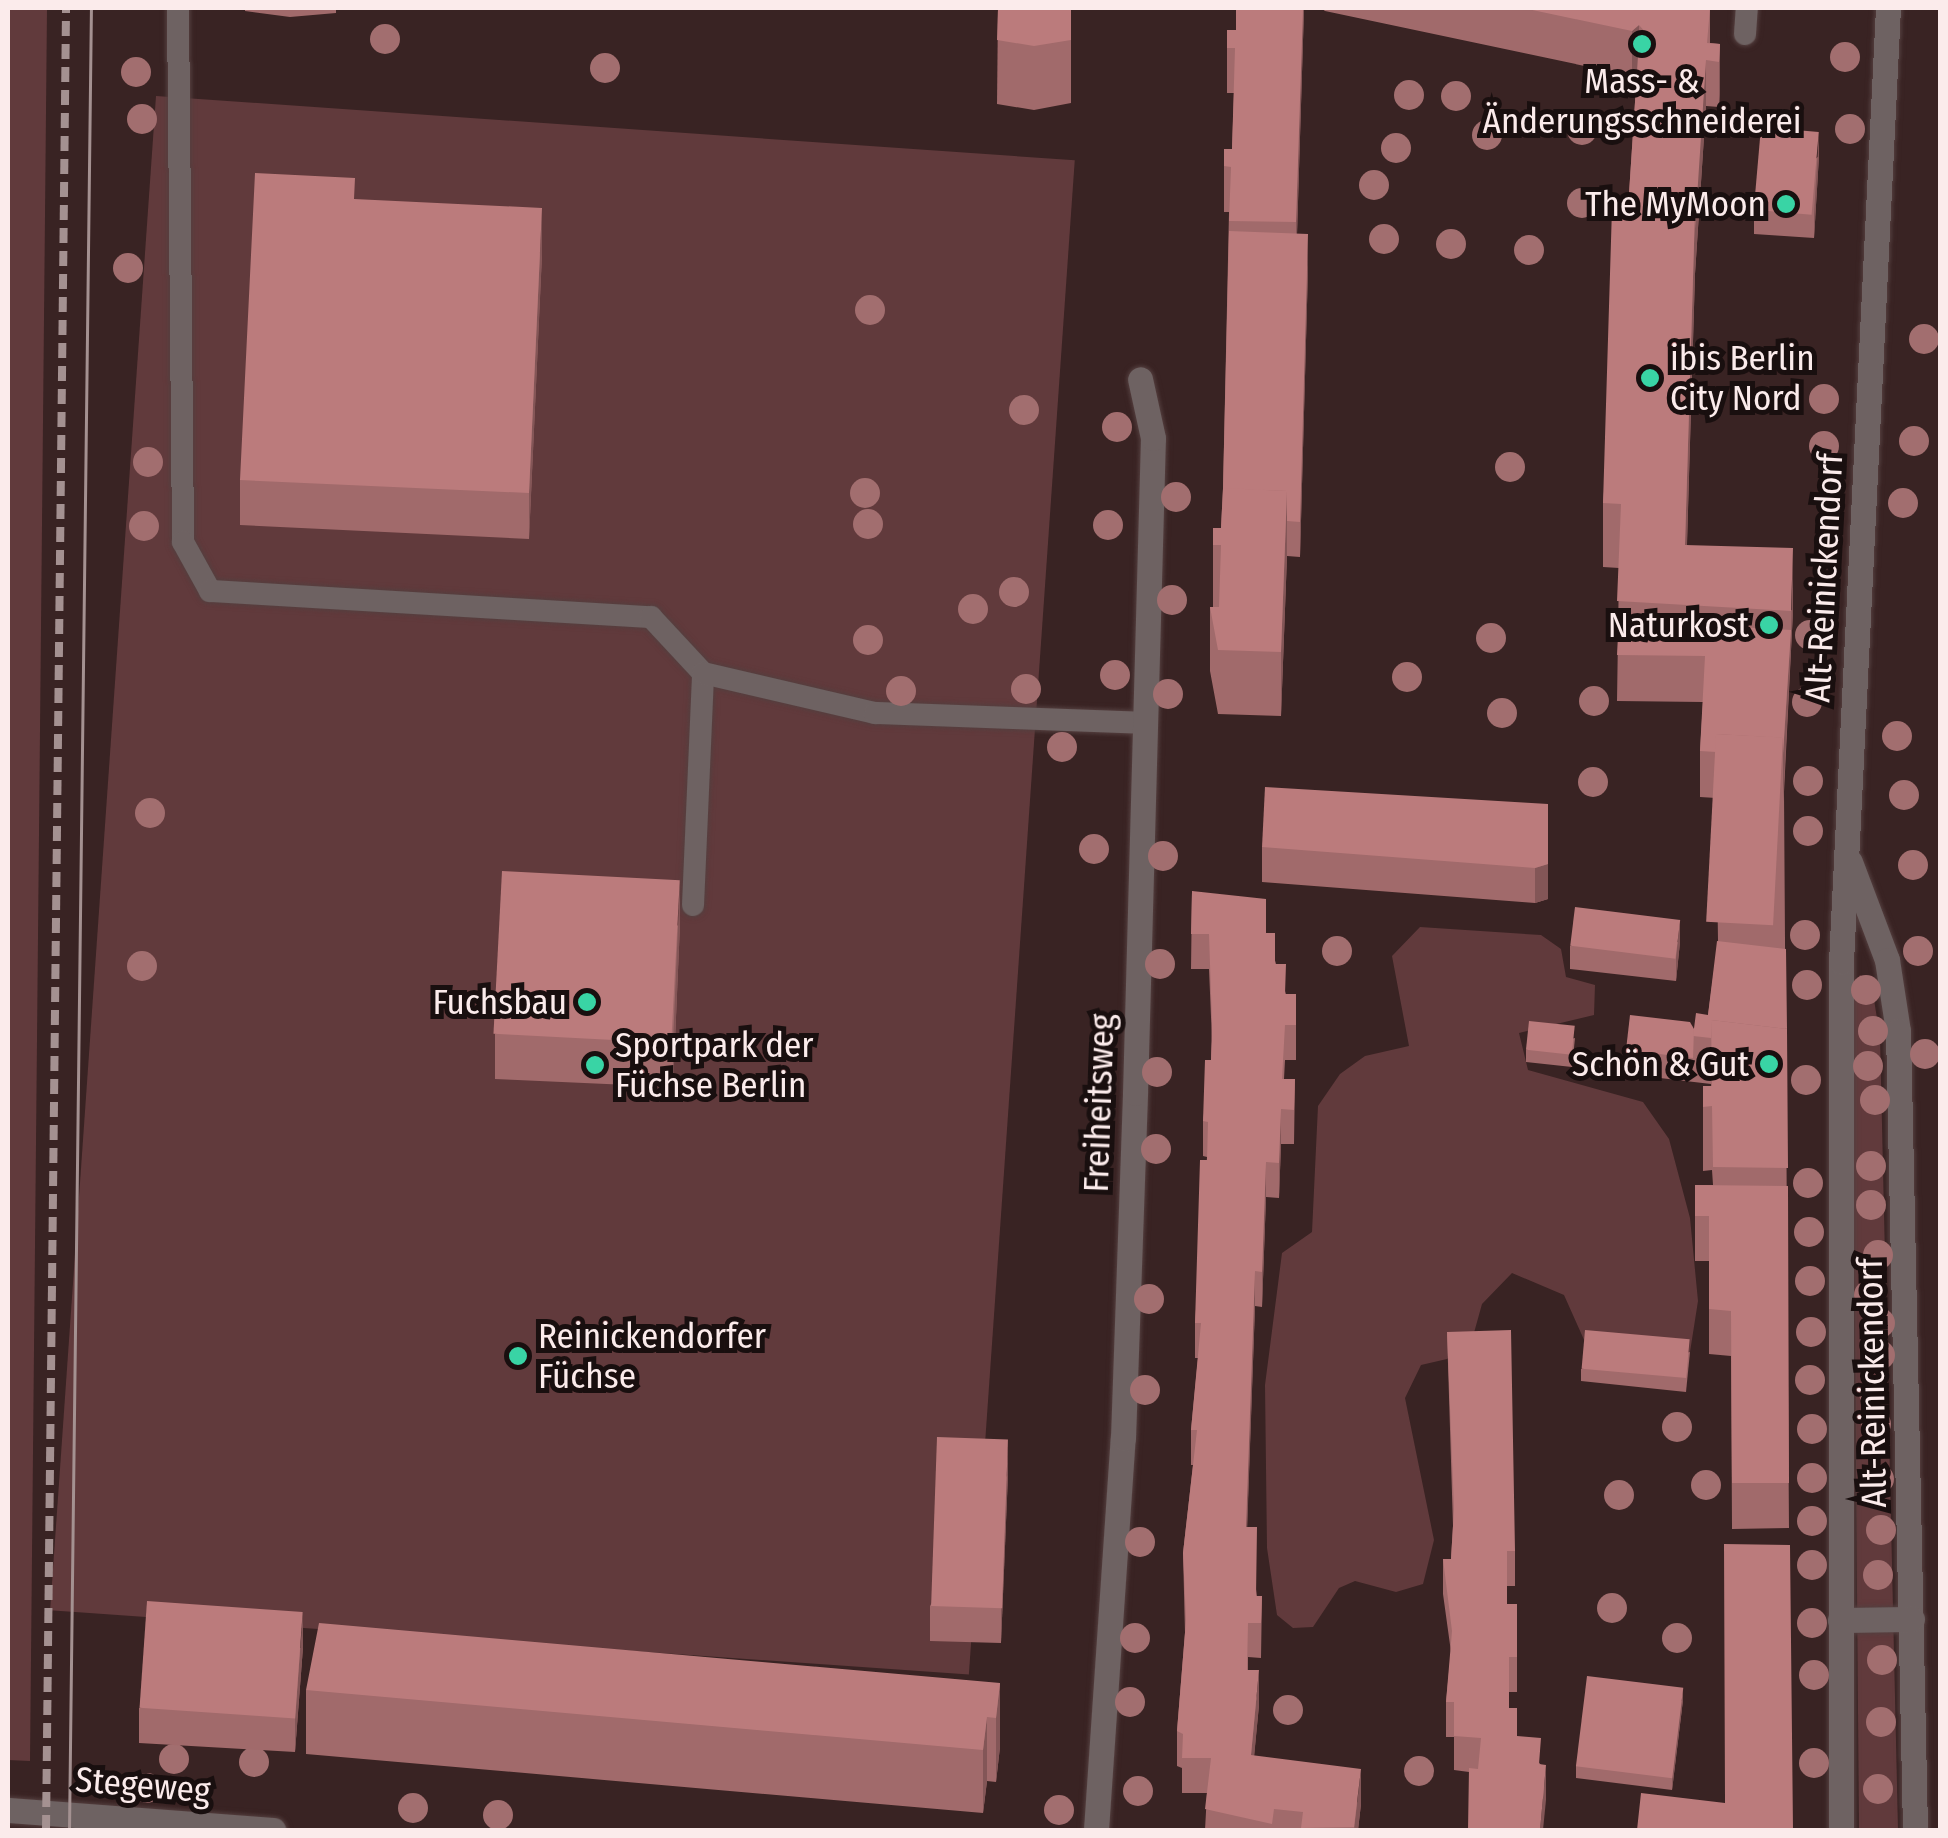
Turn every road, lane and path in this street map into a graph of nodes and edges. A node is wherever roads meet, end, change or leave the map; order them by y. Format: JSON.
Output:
{"nodes":[{"id":1,"x":178,"y":8,"type":"edge"},
{"id":2,"x":1747,"y":8,"type":"edge"},
{"id":3,"x":1888,"y":8,"type":"edge"},
{"id":4,"x":1745,"y":34,"type":"dead end"},
{"id":5,"x":1140,"y":379,"type":"dead end"},
{"id":6,"x":702,"y":673,"type":"junction"},
{"id":7,"x":1144,"y":722,"type":"junction"},
{"id":8,"x":1846,"y":853,"type":"junction"},
{"id":9,"x":693,"y":904,"type":"dead end"},
{"id":10,"x":1912,"y":1619,"type":"junction"},
{"id":11,"x":1840,"y":1620,"type":"junction"},
{"id":12,"x":8,"y":1810,"type":"edge"},
{"id":13,"x":274,"y":1830,"type":"edge"},
{"id":14,"x":1096,"y":1830,"type":"edge"},
{"id":15,"x":1841,"y":1830,"type":"edge"},
{"id":16,"x":1915,"y":1830,"type":"edge"}],
"edges":[{"from":1,"to":6,"type":"lane"},
{"from":2,"to":4,"type":"lane"},
{"from":3,"to":8,"type":"street","name":"Alt-Reinickendorf"},
{"from":5,"to":7,"type":"street","name":"Freiheitsweg"},
{"from":6,"to":7,"type":"lane"},
{"from":6,"to":9,"type":"lane"},
{"from":7,"to":14,"type":"street","name":"Freiheitsweg"},
{"from":8,"to":10,"type":"street","name":"Alt-Reinickendorf"},
{"from":8,"to":11,"type":"street","name":"Alt-Reinickendorf"},
{"from":10,"to":11,"type":"street"},
{"from":10,"to":16,"type":"street","name":"Alt-Reinickendorf"},
{"from":11,"to":15,"type":"street","name":"Alt-Reinickendorf"},
{"from":12,"to":13,"type":"street","name":"Stegeweg"}]}
